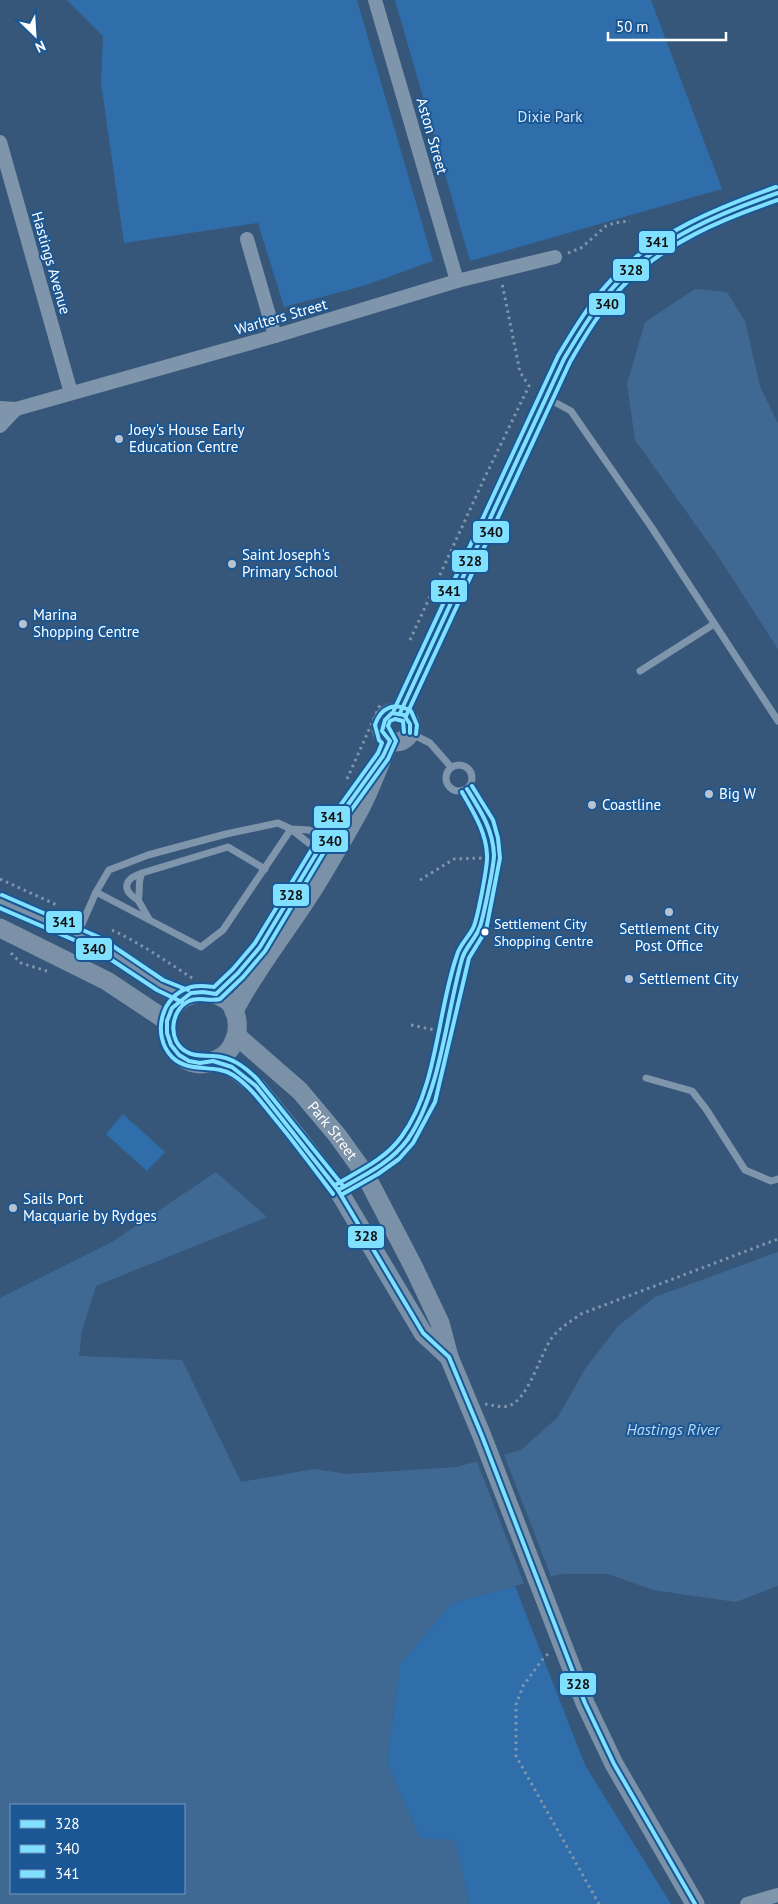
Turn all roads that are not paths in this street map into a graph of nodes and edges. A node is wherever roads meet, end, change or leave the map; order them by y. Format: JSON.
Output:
{"nodes":[{"id":1,"x":375,"y":0,"type":"edge"},
{"id":2,"x":0,"y":142,"type":"edge"},
{"id":3,"x":778,"y":192,"type":"edge"},
{"id":4,"x":247,"y":239,"type":"dead end"},
{"id":5,"x":555,"y":257,"type":"road end"},
{"id":6,"x":457,"y":281,"type":"junction"},
{"id":7,"x":275,"y":336,"type":"junction"},
{"id":8,"x":71,"y":393,"type":"junction"},
{"id":9,"x":546,"y":398,"type":"junction"},
{"id":10,"x":0,"y":408,"type":"edge"},
{"id":11,"x":16,"y":410,"type":"junction"},
{"id":12,"x":0,"y":426,"type":"edge"},
{"id":13,"x":714,"y":624,"type":"junction"},
{"id":14,"x":640,"y":671,"type":"dead end"},
{"id":15,"x":400,"y":713,"type":"junction"},
{"id":16,"x":778,"y":721,"type":"edge"},
{"id":17,"x":410,"y":733,"type":"junction"},
{"id":18,"x":386,"y":749,"type":"junction"},
{"id":19,"x":451,"y":767,"type":"junction"},
{"id":20,"x":467,"y":789,"type":"junction"},
{"id":21,"x":291,"y":829,"type":"junction"},
{"id":22,"x":323,"y":845,"type":"junction"},
{"id":23,"x":264,"y":868,"type":"junction"},
{"id":24,"x":142,"y":873,"type":"junction"},
{"id":25,"x":96,"y":892,"type":"junction"},
{"id":26,"x":138,"y":900,"type":"junction"},
{"id":27,"x":0,"y":901,"type":"edge"},
{"id":28,"x":150,"y":920,"type":"junction"},
{"id":29,"x":0,"y":928,"type":"edge"},
{"id":30,"x":78,"y":934,"type":"junction"},
{"id":31,"x":216,"y":994,"type":"junction"},
{"id":32,"x":185,"y":996,"type":"junction"},
{"id":33,"x":234,"y":1011,"type":"junction"},
{"id":34,"x":167,"y":1021,"type":"junction"},
{"id":35,"x":237,"y":1036,"type":"junction"},
{"id":36,"x":212,"y":1061,"type":"junction"},
{"id":37,"x":646,"y":1078,"type":"dead end"},
{"id":38,"x":365,"y":1174,"type":"junction"},
{"id":39,"x":778,"y":1180,"type":"edge"},
{"id":40,"x":338,"y":1190,"type":"junction"},
{"id":41,"x":448,"y":1357,"type":"junction"},
{"id":42,"x":778,"y":1895,"type":"edge"},
{"id":43,"x":695,"y":1904,"type":"edge"},
{"id":44,"x":747,"y":1904,"type":"edge"}],
"edges":[{"from":1,"to":6,"type":"street","name":"Aston Street"},
{"from":2,"to":8,"type":"street","name":"Hastings Avenue"},
{"from":3,"to":9,"type":"street"},
{"from":4,"to":7,"type":"street"},
{"from":5,"to":6,"type":"street","name":"Warlters Street"},
{"from":6,"to":7,"type":"street","name":"Warlters Street"},
{"from":7,"to":8,"type":"street","name":"Warlters Street"},
{"from":8,"to":11,"type":"street","name":"Warlters Street"},
{"from":9,"to":13,"type":"lane"},
{"from":9,"to":15,"type":"street"},
{"from":10,"to":11,"type":"street","name":"Warlters Street"},
{"from":11,"to":12,"type":"street","name":"Warlters Street"},
{"from":13,"to":14,"type":"lane"},
{"from":13,"to":16,"type":"lane"},
{"from":15,"to":17,"type":"street"},
{"from":15,"to":18,"type":"street"},
{"from":17,"to":18,"type":"street"},
{"from":17,"to":19,"type":"lane"},
{"from":18,"to":22,"type":"street"},
{"from":18,"to":33,"type":"street"},
{"from":19,"to":20,"type":"lane"},
{"from":19,"to":20,"type":"lane"},
{"from":20,"to":38,"type":"lane"},
{"from":21,"to":22,"type":"lane"},
{"from":21,"to":22,"type":"lane"},
{"from":21,"to":23,"type":"lane"},
{"from":21,"to":25,"type":"lane"},
{"from":22,"to":31,"type":"street"},
{"from":23,"to":24,"type":"lane"},
{"from":23,"to":28,"type":"lane"},
{"from":24,"to":26,"type":"lane"},
{"from":24,"to":26,"type":"lane"},
{"from":25,"to":28,"type":"lane"},
{"from":25,"to":30,"type":"lane"},
{"from":26,"to":28,"type":"lane"},
{"from":27,"to":30,"type":"street"},
{"from":29,"to":34,"type":"street"},
{"from":30,"to":32,"type":"street"},
{"from":31,"to":32,"type":"street"},
{"from":31,"to":33,"type":"street"},
{"from":32,"to":34,"type":"street"},
{"from":33,"to":35,"type":"street"},
{"from":34,"to":36,"type":"street"},
{"from":35,"to":36,"type":"street"},
{"from":35,"to":38,"type":"street","name":"Park Street"},
{"from":36,"to":40,"type":"street","name":"Park Street"},
{"from":37,"to":39,"type":"lane"},
{"from":38,"to":40,"type":"lane"},
{"from":38,"to":41,"type":"street","name":"Park Street"},
{"from":40,"to":41,"type":"street","name":"Park Street"},
{"from":41,"to":43,"type":"street","name":"Park Street"},
{"from":42,"to":44,"type":"street"}]}
